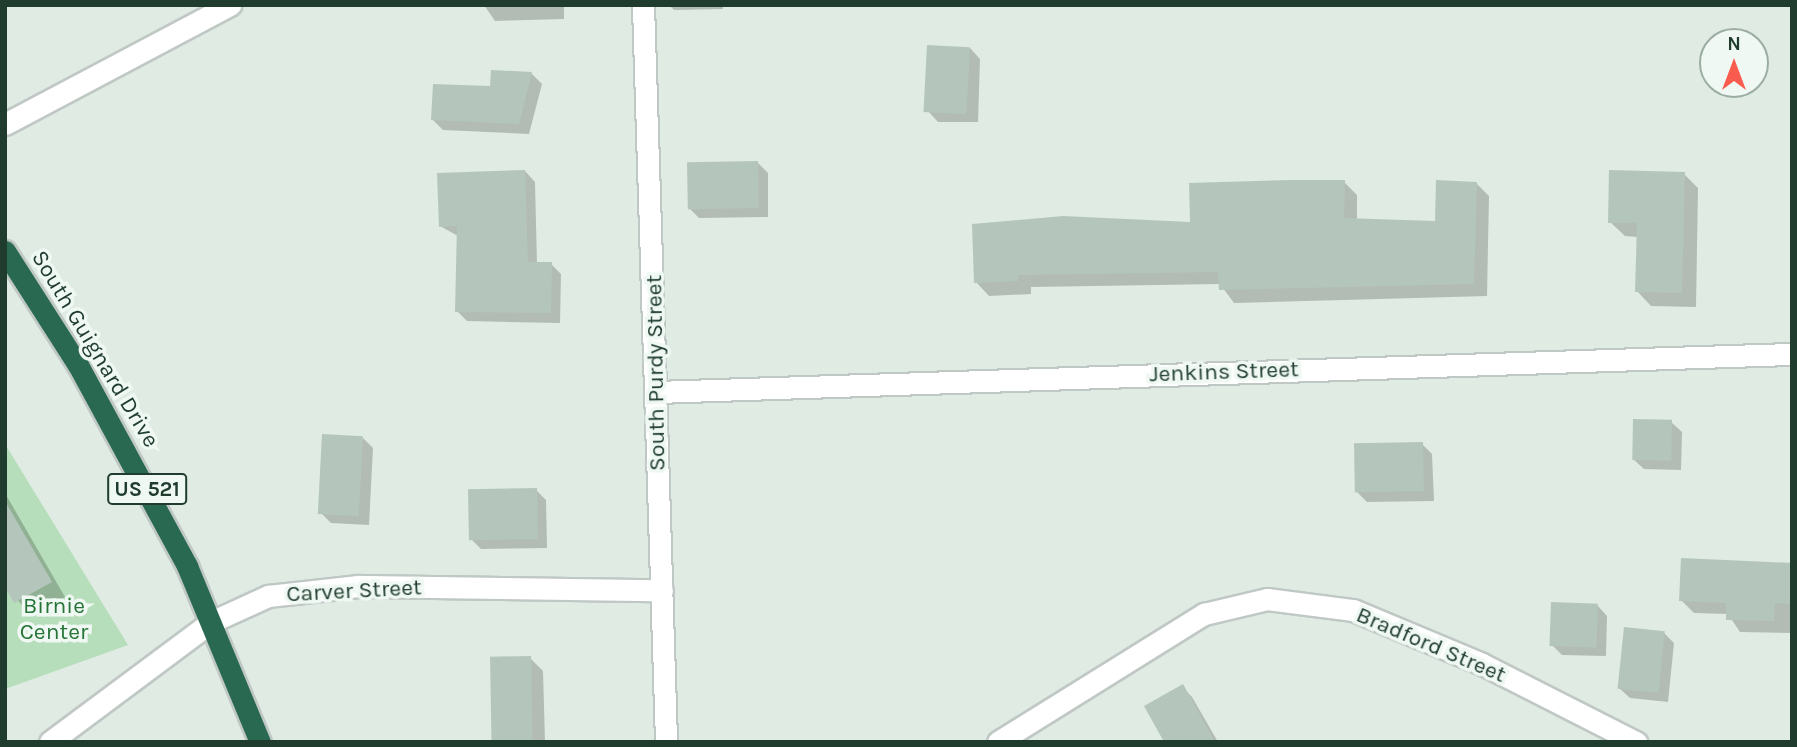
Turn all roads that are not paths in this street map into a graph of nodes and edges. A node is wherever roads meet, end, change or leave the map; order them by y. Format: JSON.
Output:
{"nodes":[{"id":1,"x":230,"y":5,"type":"edge"},
{"id":2,"x":643,"y":5,"type":"edge"},
{"id":3,"x":5,"y":124,"type":"edge"},
{"id":4,"x":5,"y":251,"type":"edge"},
{"id":5,"x":1792,"y":354,"type":"edge"},
{"id":6,"x":656,"y":392,"type":"junction"},
{"id":7,"x":662,"y":590,"type":"junction"},
{"id":8,"x":211,"y":622,"type":"junction"},
{"id":9,"x":50,"y":742,"type":"edge"},
{"id":10,"x":260,"y":742,"type":"edge"},
{"id":11,"x":666,"y":742,"type":"edge"},
{"id":12,"x":998,"y":742,"type":"edge"},
{"id":13,"x":1636,"y":742,"type":"edge"}],
"edges":[{"from":1,"to":3,"type":"street"},
{"from":2,"to":6,"type":"street","name":"South Purdy Street"},
{"from":4,"to":8,"type":"highway","name":"South Guignard Drive","number":"US 521"},
{"from":5,"to":6,"type":"street","name":"Jenkins Street"},
{"from":6,"to":7,"type":"street","name":"South Purdy Street"},
{"from":7,"to":8,"type":"street","name":"Carver Street"},
{"from":7,"to":11,"type":"street","name":"South Purdy Street"},
{"from":8,"to":9,"type":"street","name":"Carver Street"},
{"from":8,"to":10,"type":"highway","name":"South Guignard Drive","number":"US 521"},
{"from":12,"to":13,"type":"street","name":"Bradford Street"}]}
